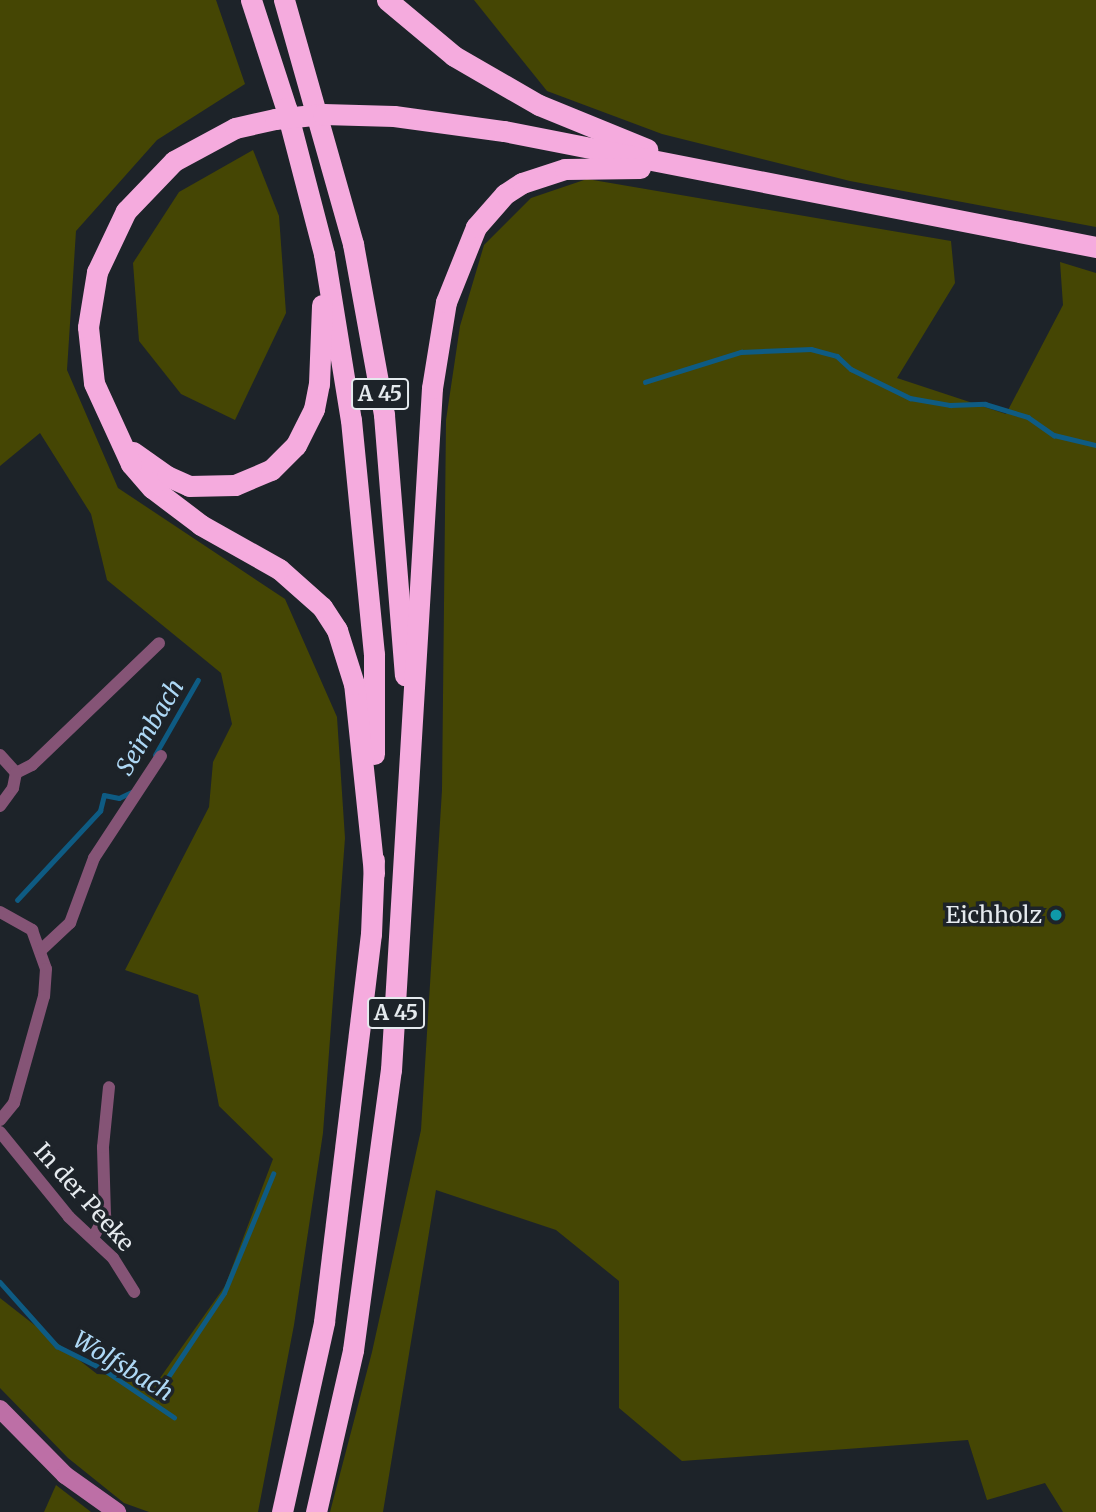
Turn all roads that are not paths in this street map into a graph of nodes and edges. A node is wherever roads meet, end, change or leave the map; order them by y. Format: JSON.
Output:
{"nodes":[{"id":1,"x":251,"y":0,"type":"edge"},
{"id":2,"x":284,"y":0,"type":"edge"},
{"id":3,"x":387,"y":0,"type":"edge"},
{"id":4,"x":698,"y":169,"type":"junction"},
{"id":5,"x":1096,"y":247,"type":"edge"},
{"id":6,"x":324,"y":254,"type":"junction"},
{"id":7,"x":115,"y":435,"type":"junction"},
{"id":8,"x":159,"y":643,"type":"dead end"},
{"id":9,"x":0,"y":755,"type":"edge"},
{"id":10,"x":160,"y":756,"type":"dead end"},
{"id":11,"x":16,"y":773,"type":"junction"},
{"id":12,"x":409,"y":799,"type":"junction"},
{"id":13,"x":0,"y":806,"type":"edge"},
{"id":14,"x":373,"y":873,"type":"junction"},
{"id":15,"x":0,"y":912,"type":"edge"},
{"id":16,"x":41,"y":950,"type":"junction"},
{"id":17,"x":109,"y":1087,"type":"dead end"},
{"id":18,"x":0,"y":1120,"type":"edge"},
{"id":19,"x":0,"y":1132,"type":"edge"},
{"id":20,"x":93,"y":1238,"type":"junction"},
{"id":21,"x":134,"y":1292,"type":"dead end"},
{"id":22,"x":0,"y":1409,"type":"edge"},
{"id":23,"x":117,"y":1512,"type":"edge"},
{"id":24,"x":282,"y":1512,"type":"edge"},
{"id":25,"x":316,"y":1512,"type":"edge"}],
"edges":[{"from":1,"to":6,"type":"highway","number":"A 45"},
{"from":2,"to":12,"type":"highway","number":"A 45"},
{"from":3,"to":4,"type":"highway"},
{"from":4,"to":5,"type":"highway"},
{"from":4,"to":7,"type":"highway"},
{"from":4,"to":12,"type":"highway"},
{"from":6,"to":7,"type":"highway"},
{"from":6,"to":14,"type":"highway","number":"A 45"},
{"from":7,"to":14,"type":"highway"},
{"from":8,"to":11,"type":"street"},
{"from":9,"to":11,"type":"street"},
{"from":10,"to":16,"type":"street"},
{"from":11,"to":13,"type":"street"},
{"from":12,"to":25,"type":"highway","number":"A 45"},
{"from":14,"to":24,"type":"highway","number":"A 45"},
{"from":15,"to":16,"type":"street"},
{"from":16,"to":18,"type":"street"},
{"from":17,"to":20,"type":"street"},
{"from":19,"to":20,"type":"street","name":"In der Peeke"},
{"from":20,"to":21,"type":"street","name":"In der Peeke"},
{"from":22,"to":23,"type":"main road"}]}
